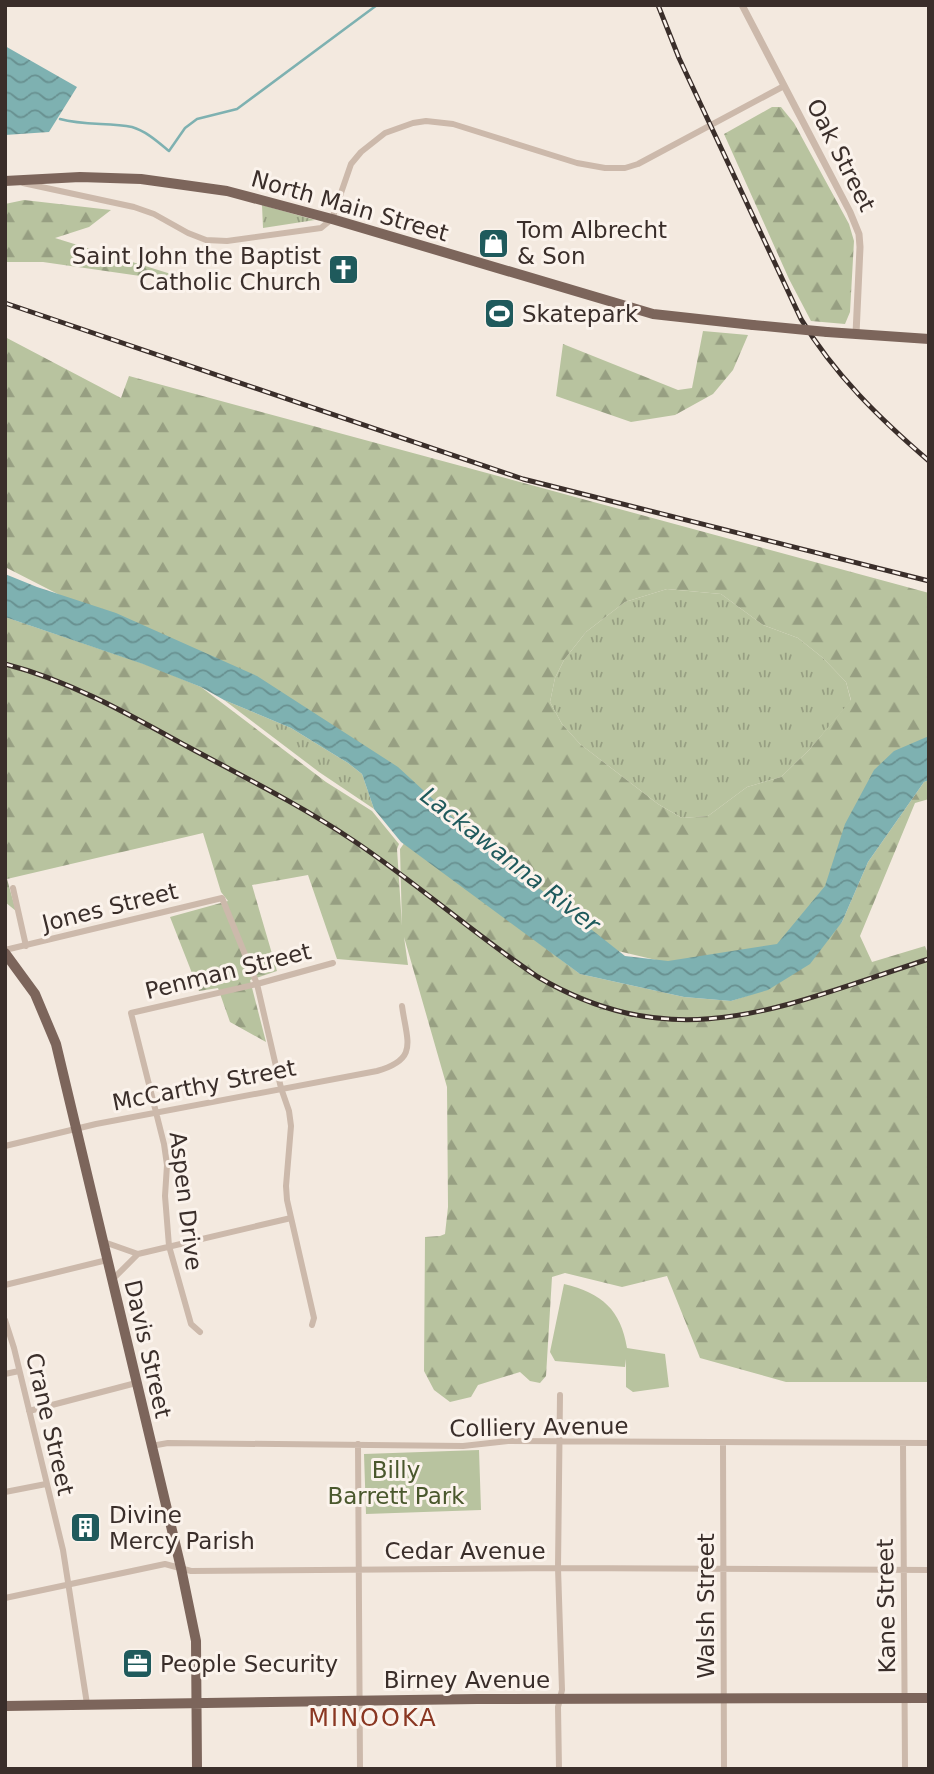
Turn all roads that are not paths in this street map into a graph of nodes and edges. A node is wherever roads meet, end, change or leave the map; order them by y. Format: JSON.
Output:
{"nodes":[{"id":1,"x":742,"y":5,"type":"edge"},
{"id":2,"x":784,"y":86,"type":"junction"},
{"id":3,"x":8,"y":180,"type":"edge"},
{"id":4,"x":332,"y":219,"type":"junction"},
{"id":5,"x":856,"y":334,"type":"junction"},
{"id":6,"x":929,"y":339,"type":"edge"},
{"id":7,"x":13,"y":888,"type":"dead end"},
{"id":8,"x":26,"y":946,"type":"junction"},
{"id":9,"x":5,"y":952,"type":"edge"},
{"id":10,"x":333,"y":963,"type":"dead end"},
{"id":11,"x":257,"y":984,"type":"junction"},
{"id":12,"x":402,"y":1006,"type":"dead end"},
{"id":13,"x":131,"y":1013,"type":"joint"},
{"id":14,"x":281,"y":1088,"type":"junction"},
{"id":15,"x":155,"y":1112,"type":"junction"},
{"id":16,"x":77,"y":1128,"type":"junction"},
{"id":17,"x":5,"y":1146,"type":"edge"},
{"id":18,"x":291,"y":1218,"type":"junction"},
{"id":19,"x":103,"y":1241,"type":"junction"},
{"id":20,"x":169,"y":1246,"type":"junction"},
{"id":21,"x":138,"y":1255,"type":"junction"},
{"id":22,"x":107,"y":1260,"type":"junction"},
{"id":23,"x":112,"y":1280,"type":"junction"},
{"id":24,"x":5,"y":1285,"type":"edge"},
{"id":25,"x":5,"y":1320,"type":"edge"},
{"id":26,"x":312,"y":1325,"type":"dead end"},
{"id":27,"x":200,"y":1332,"type":"dead end"},
{"id":28,"x":19,"y":1371,"type":"junction"},
{"id":29,"x":5,"y":1374,"type":"edge"},
{"id":30,"x":136,"y":1383,"type":"junction"},
{"id":31,"x":560,"y":1395,"type":"dead end"},
{"id":32,"x":29,"y":1411,"type":"junction"},
{"id":33,"x":561,"y":1442,"type":"junction"},
{"id":34,"x":903,"y":1443,"type":"junction"},
{"id":35,"x":929,"y":1443,"type":"edge"},
{"id":36,"x":358,"y":1444,"type":"junction"},
{"id":37,"x":723,"y":1444,"type":"junction"},
{"id":38,"x":151,"y":1446,"type":"junction"},
{"id":39,"x":46,"y":1484,"type":"junction"},
{"id":40,"x":5,"y":1493,"type":"edge"},
{"id":41,"x":181,"y":1568,"type":"junction"},
{"id":42,"x":558,"y":1568,"type":"junction"},
{"id":43,"x":723,"y":1568,"type":"junction"},
{"id":44,"x":357,"y":1569,"type":"junction"},
{"id":45,"x":903,"y":1570,"type":"junction"},
{"id":46,"x":929,"y":1570,"type":"edge"},
{"id":47,"x":68,"y":1584,"type":"junction"},
{"id":48,"x":5,"y":1598,"type":"edge"},
{"id":49,"x":929,"y":1698,"type":"edge"},
{"id":50,"x":560,"y":1699,"type":"junction"},
{"id":51,"x":724,"y":1699,"type":"junction"},
{"id":52,"x":905,"y":1699,"type":"junction"},
{"id":53,"x":360,"y":1700,"type":"junction"},
{"id":54,"x":196,"y":1702,"type":"junction"},
{"id":55,"x":87,"y":1704,"type":"junction"},
{"id":56,"x":5,"y":1706,"type":"edge"},
{"id":57,"x":197,"y":1769,"type":"edge"},
{"id":58,"x":360,"y":1769,"type":"edge"},
{"id":59,"x":559,"y":1769,"type":"edge"},
{"id":60,"x":724,"y":1769,"type":"edge"},
{"id":61,"x":905,"y":1769,"type":"edge"}],
"edges":[{"from":1,"to":2,"type":"street","name":"Oak Street"},
{"from":2,"to":4,"type":"street"},
{"from":2,"to":5,"type":"street","name":"Oak Street"},
{"from":3,"to":4,"type":"main road","name":"North Main Street"},
{"from":3,"to":4,"type":"street"},
{"from":4,"to":5,"type":"main road","name":"North Main Street","bridge":true},
{"from":5,"to":6,"type":"main road","name":"North Main Street"},
{"from":7,"to":8,"type":"street"},
{"from":8,"to":9,"type":"street","name":"Jones Street"},
{"from":8,"to":11,"type":"street","name":"Jones Street"},
{"from":9,"to":16,"type":"main road","name":"Davis Street"},
{"from":10,"to":11,"type":"street","name":"Penman Street"},
{"from":11,"to":13,"type":"street","name":"Penman Street"},
{"from":11,"to":14,"type":"street"},
{"from":12,"to":14,"type":"street","name":"McCarthy Street"},
{"from":13,"to":15,"type":"street","name":"Aspen Drive"},
{"from":14,"to":15,"type":"street","name":"McCarthy Street"},
{"from":14,"to":18,"type":"street"},
{"from":15,"to":16,"type":"street","name":"McCarthy Street"},
{"from":15,"to":20,"type":"street","name":"Aspen Drive"},
{"from":16,"to":17,"type":"street","name":"McCarthy Street"},
{"from":16,"to":19,"type":"main road","name":"Davis Street"},
{"from":18,"to":20,"type":"street"},
{"from":18,"to":26,"type":"street"},
{"from":19,"to":21,"type":"street"},
{"from":19,"to":22,"type":"main road","name":"Davis Street"},
{"from":20,"to":21,"type":"street"},
{"from":20,"to":27,"type":"street","name":"Aspen Drive"},
{"from":21,"to":23,"type":"street"},
{"from":22,"to":23,"type":"main road","name":"Davis Street"},
{"from":22,"to":24,"type":"street"},
{"from":23,"to":30,"type":"main road","name":"Davis Street"},
{"from":25,"to":28,"type":"street","name":"Crane Street"},
{"from":28,"to":29,"type":"street"},
{"from":28,"to":32,"type":"street","name":"Crane Street"},
{"from":30,"to":32,"type":"street"},
{"from":30,"to":38,"type":"main road","name":"Davis Street"},
{"from":31,"to":33,"type":"street"},
{"from":32,"to":39,"type":"street","name":"Crane Street"},
{"from":33,"to":36,"type":"street","name":"Colliery Avenue"},
{"from":33,"to":37,"type":"street","name":"Colliery Avenue"},
{"from":33,"to":42,"type":"street"},
{"from":34,"to":35,"type":"street","name":"Colliery Avenue"},
{"from":34,"to":37,"type":"street","name":"Colliery Avenue"},
{"from":34,"to":45,"type":"street","name":"Kane Street"},
{"from":36,"to":38,"type":"street","name":"Colliery Avenue"},
{"from":36,"to":44,"type":"street"},
{"from":37,"to":43,"type":"street","name":"Walsh Street"},
{"from":38,"to":41,"type":"main road","name":"Davis Street"},
{"from":39,"to":40,"type":"street"},
{"from":39,"to":47,"type":"street","name":"Crane Street"},
{"from":41,"to":44,"type":"street","name":"Cedar Avenue"},
{"from":41,"to":47,"type":"street","name":"Cedar Avenue"},
{"from":41,"to":54,"type":"main road","name":"Davis Street"},
{"from":42,"to":43,"type":"street","name":"Cedar Avenue"},
{"from":42,"to":44,"type":"street","name":"Cedar Avenue"},
{"from":42,"to":50,"type":"street"},
{"from":43,"to":45,"type":"street","name":"Cedar Avenue"},
{"from":43,"to":51,"type":"street","name":"Walsh Street"},
{"from":44,"to":53,"type":"street"},
{"from":45,"to":46,"type":"street","name":"Cedar Avenue"},
{"from":45,"to":52,"type":"street","name":"Kane Street"},
{"from":47,"to":48,"type":"street","name":"Cedar Avenue"},
{"from":47,"to":55,"type":"street","name":"Crane Street"},
{"from":49,"to":52,"type":"main road","name":"Birney Avenue"},
{"from":50,"to":51,"type":"main road","name":"Birney Avenue"},
{"from":50,"to":53,"type":"main road","name":"Birney Avenue"},
{"from":50,"to":59,"type":"street"},
{"from":51,"to":52,"type":"main road","name":"Birney Avenue"},
{"from":51,"to":60,"type":"street","name":"Walsh Street"},
{"from":52,"to":61,"type":"street","name":"Kane Street"},
{"from":53,"to":54,"type":"main road","name":"Birney Avenue"},
{"from":53,"to":58,"type":"street"},
{"from":54,"to":55,"type":"main road","name":"Birney Avenue"},
{"from":54,"to":57,"type":"main road","name":"Davis Street"},
{"from":55,"to":56,"type":"main road","name":"Birney Avenue"}]}
